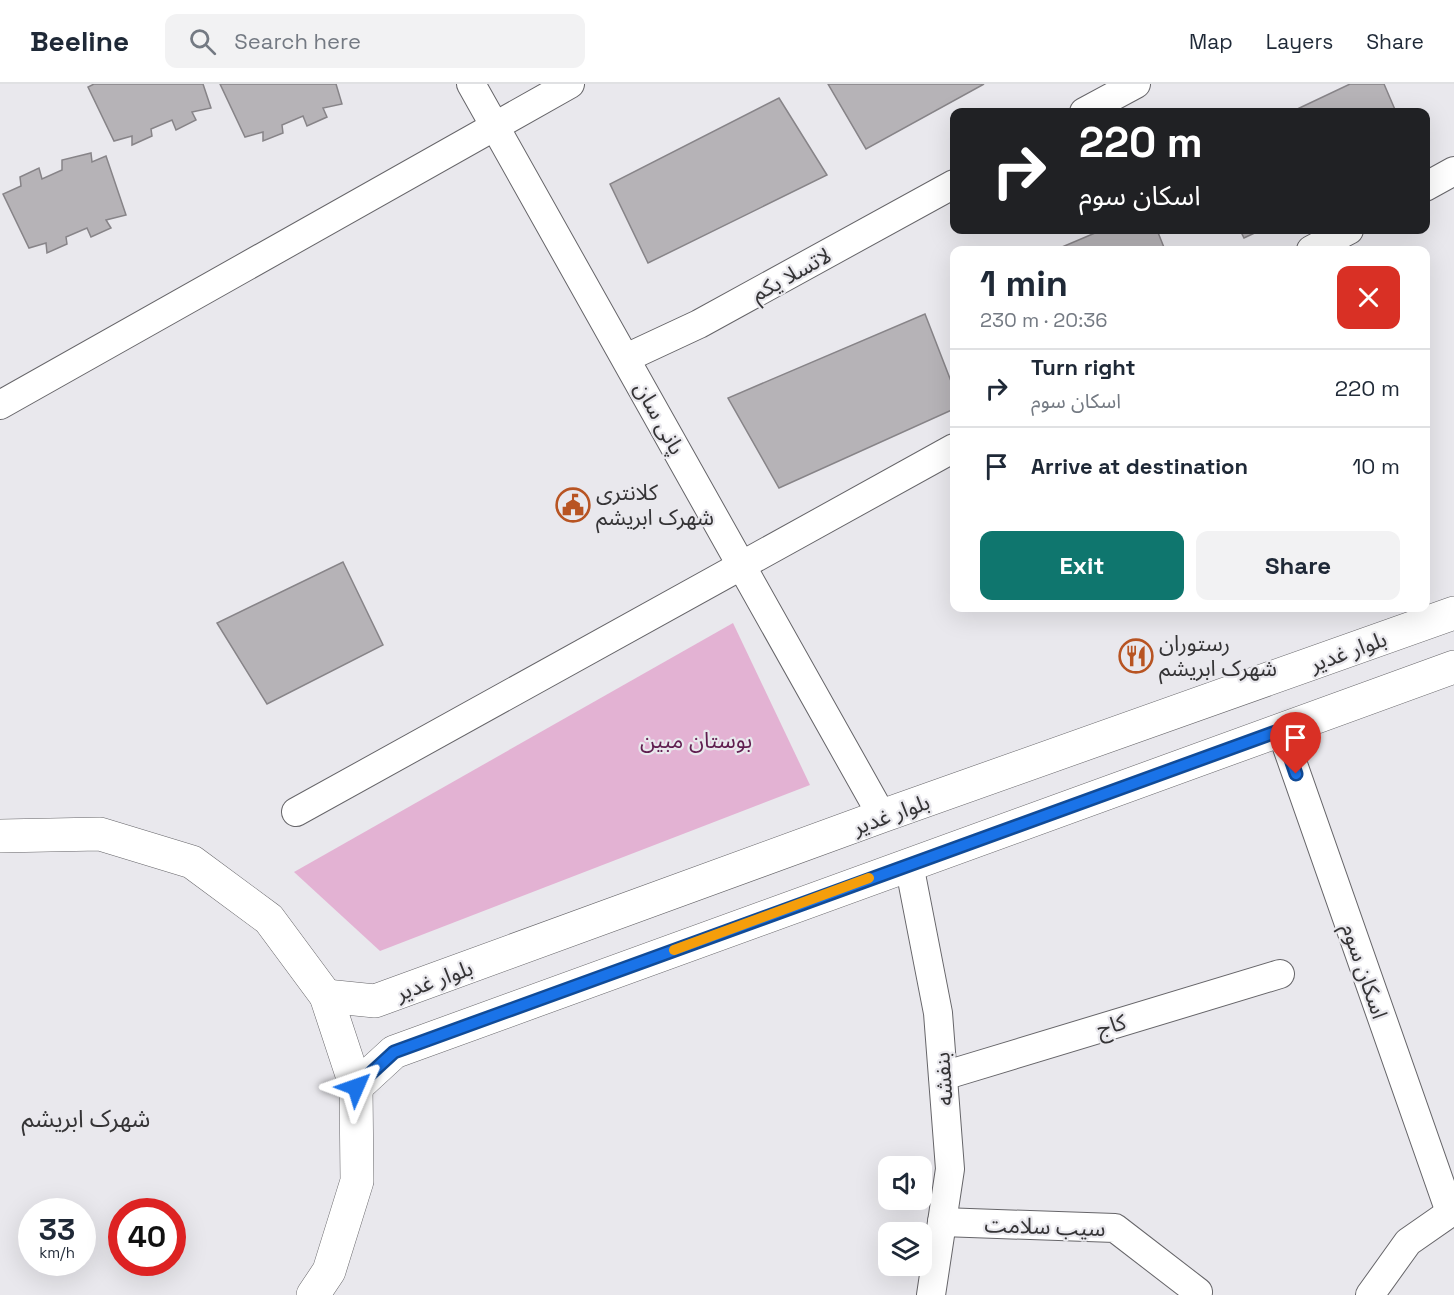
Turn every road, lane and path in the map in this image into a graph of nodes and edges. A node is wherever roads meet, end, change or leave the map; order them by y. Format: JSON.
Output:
{"nodes":[{"id":1,"x":471,"y":84,"type":"edge"},
{"id":2,"x":570,"y":84,"type":"edge"},
{"id":3,"x":1136,"y":84,"type":"edge"},
{"id":4,"x":1091,"y":108,"type":"edge"},
{"id":5,"x":495,"y":126,"type":"junction"},
{"id":6,"x":1454,"y":171,"type":"edge"},
{"id":7,"x":1430,"y":184,"type":"edge"},
{"id":8,"x":950,"y":186,"type":"edge"},
{"id":9,"x":1341,"y":234,"type":"edge"},
{"id":10,"x":1319,"y":246,"type":"edge"},
{"id":11,"x":627,"y":358,"type":"junction"},
{"id":12,"x":0,"y":405,"type":"edge"},
{"id":13,"x":950,"y":450,"type":"edge"},
{"id":14,"x":742,"y":565,"type":"junction"},
{"id":15,"x":1454,"y":613,"type":"edge"},
{"id":16,"x":1454,"y":667,"type":"edge"},
{"id":17,"x":1281,"y":730,"type":"junction"},
{"id":18,"x":296,"y":812,"type":"dead end"},
{"id":19,"x":882,"y":816,"type":"junction"},
{"id":20,"x":0,"y":836,"type":"edge"},
{"id":21,"x":909,"y":864,"type":"junction"},
{"id":22,"x":1280,"y":974,"type":"dead end"},
{"id":23,"x":326,"y":996,"type":"junction"},
{"id":24,"x":943,"y":1076,"type":"junction"},
{"id":25,"x":356,"y":1087,"type":"junction"},
{"id":26,"x":1452,"y":1211,"type":"edge"},
{"id":27,"x":942,"y":1222,"type":"junction"},
{"id":28,"x":1198,"y":1292,"type":"dead end"},
{"id":29,"x":313,"y":1295,"type":"edge"},
{"id":30,"x":931,"y":1295,"type":"edge"},
{"id":31,"x":1371,"y":1295,"type":"edge"}],
"edges":[{"from":1,"to":5,"type":"street","name":"پانی سان"},
{"from":2,"to":5,"type":"street"},
{"from":3,"to":4,"type":"street"},
{"from":5,"to":11,"type":"street","name":"پانی سان"},
{"from":5,"to":12,"type":"street"},
{"from":6,"to":7,"type":"street"},
{"from":8,"to":11,"type":"street","name":"لاتسلا یکم"},
{"from":9,"to":10,"type":"street"},
{"from":11,"to":14,"type":"street","name":"پانی سان"},
{"from":13,"to":14,"type":"street"},
{"from":14,"to":18,"type":"street"},
{"from":14,"to":19,"type":"street","name":"پانی سان"},
{"from":15,"to":19,"type":"street","name":"بلوار غدیر"},
{"from":16,"to":17,"type":"street"},
{"from":17,"to":21,"type":"street"},
{"from":17,"to":26,"type":"street","name":"اسکان سوم"},
{"from":19,"to":23,"type":"street","name":"بلوار غدیر"},
{"from":20,"to":23,"type":"street"},
{"from":21,"to":24,"type":"street","name":"بنفشه"},
{"from":21,"to":25,"type":"street"},
{"from":22,"to":24,"type":"street","name":"کاج"},
{"from":23,"to":25,"type":"street"},
{"from":24,"to":27,"type":"street","name":"بنفشه"},
{"from":25,"to":29,"type":"street"},
{"from":26,"to":31,"type":"street"},
{"from":27,"to":28,"type":"street","name":"سیب سلامت"},
{"from":27,"to":30,"type":"street","name":"بنفشه"}]}
